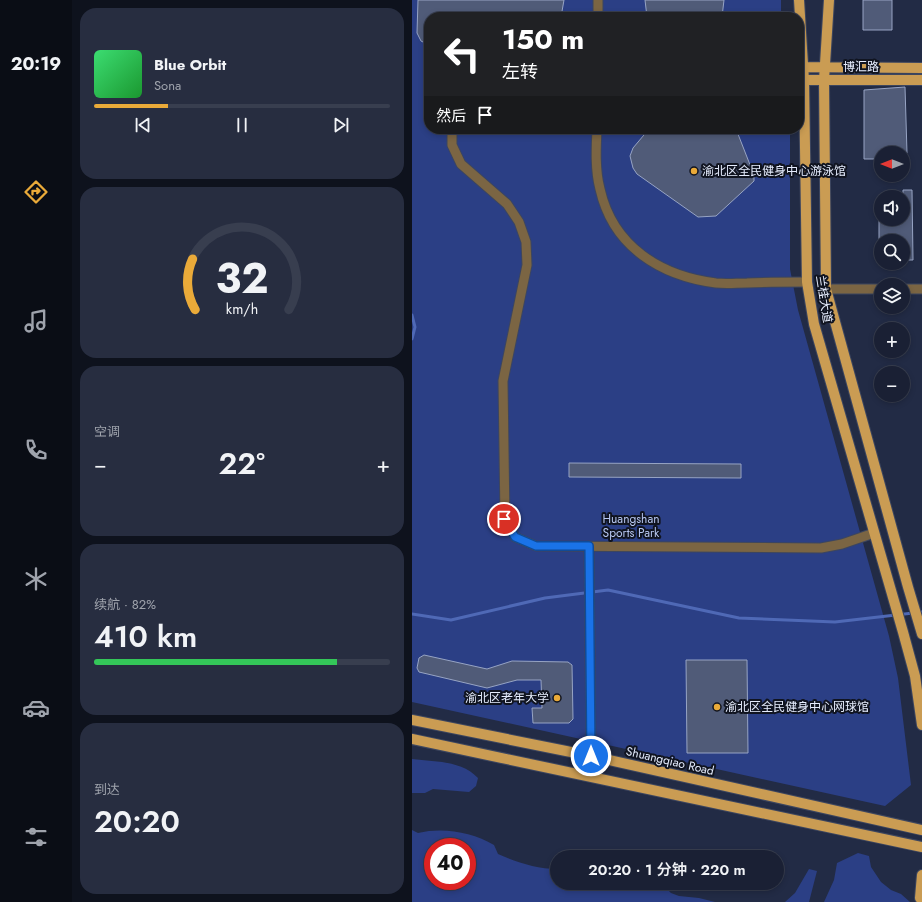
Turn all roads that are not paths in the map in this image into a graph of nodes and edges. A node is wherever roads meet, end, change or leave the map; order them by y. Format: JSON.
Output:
{"nodes":[{"id":1,"x":598,"y":0,"type":"edge"},
{"id":2,"x":799,"y":0,"type":"edge"},
{"id":3,"x":829,"y":0,"type":"edge"},
{"id":4,"x":598,"y":12,"type":"edge"},
{"id":5,"x":799,"y":12,"type":"edge"},
{"id":6,"x":804,"y":67,"type":"edge"},
{"id":7,"x":825,"y":67,"type":"junction"},
{"id":8,"x":922,"y":68,"type":"edge"},
{"id":9,"x":804,"y":80,"type":"edge"},
{"id":10,"x":824,"y":80,"type":"junction"},
{"id":11,"x":922,"y":80,"type":"edge"},
{"id":12,"x":452,"y":134,"type":"edge"},
{"id":13,"x":597,"y":134,"type":"edge"},
{"id":14,"x":803,"y":134,"type":"edge"},
{"id":15,"x":807,"y":282,"type":"junction"},
{"id":16,"x":826,"y":289,"type":"junction"},
{"id":17,"x":874,"y":289,"type":"edge"},
{"id":18,"x":910,"y":289,"type":"edge"},
{"id":19,"x":922,"y":289,"type":"edge"},
{"id":20,"x":874,"y":533,"type":"junction"},
{"id":21,"x":589,"y":546,"type":"junction"},
{"id":22,"x":921,"y":631,"type":"edge"},
{"id":23,"x":412,"y":720,"type":"edge"},
{"id":24,"x":922,"y":726,"type":"edge"},
{"id":25,"x":412,"y":739,"type":"edge"},
{"id":26,"x":591,"y":756,"type":"junction"},
{"id":27,"x":922,"y":830,"type":"edge"},
{"id":28,"x":922,"y":847,"type":"edge"},
{"id":29,"x":922,"y":875,"type":"edge"},
{"id":30,"x":921,"y":898,"type":"edge"}],
"edges":[{"from":1,"to":4,"type":"street"},
{"from":2,"to":5,"type":"main road","name":"兰桂大道"},
{"from":3,"to":7,"type":"main road","name":"兰桂大道"},
{"from":6,"to":7,"type":"main road","name":"博汇路"},
{"from":7,"to":8,"type":"main road","name":"博汇路"},
{"from":7,"to":10,"type":"main road","name":"兰桂大道"},
{"from":9,"to":10,"type":"main road","name":"博汇路"},
{"from":10,"to":11,"type":"main road","name":"博汇路"},
{"from":10,"to":16,"type":"main road","name":"兰桂大道"},
{"from":12,"to":21,"type":"street"},
{"from":13,"to":15,"type":"street"},
{"from":14,"to":15,"type":"main road","name":"兰桂大道"},
{"from":15,"to":20,"type":"main road","name":"兰桂大道"},
{"from":16,"to":17,"type":"street"},
{"from":16,"to":22,"type":"main road","name":"兰桂大道"},
{"from":18,"to":19,"type":"street"},
{"from":20,"to":21,"type":"street"},
{"from":20,"to":24,"type":"main road","name":"兰桂大道"},
{"from":21,"to":26,"type":"street"},
{"from":23,"to":26,"type":"main road","name":"Shuangqiao Road"},
{"from":25,"to":28,"type":"main road"},
{"from":26,"to":27,"type":"main road","name":"Shuangqiao Road"},
{"from":29,"to":30,"type":"main road"}]}
